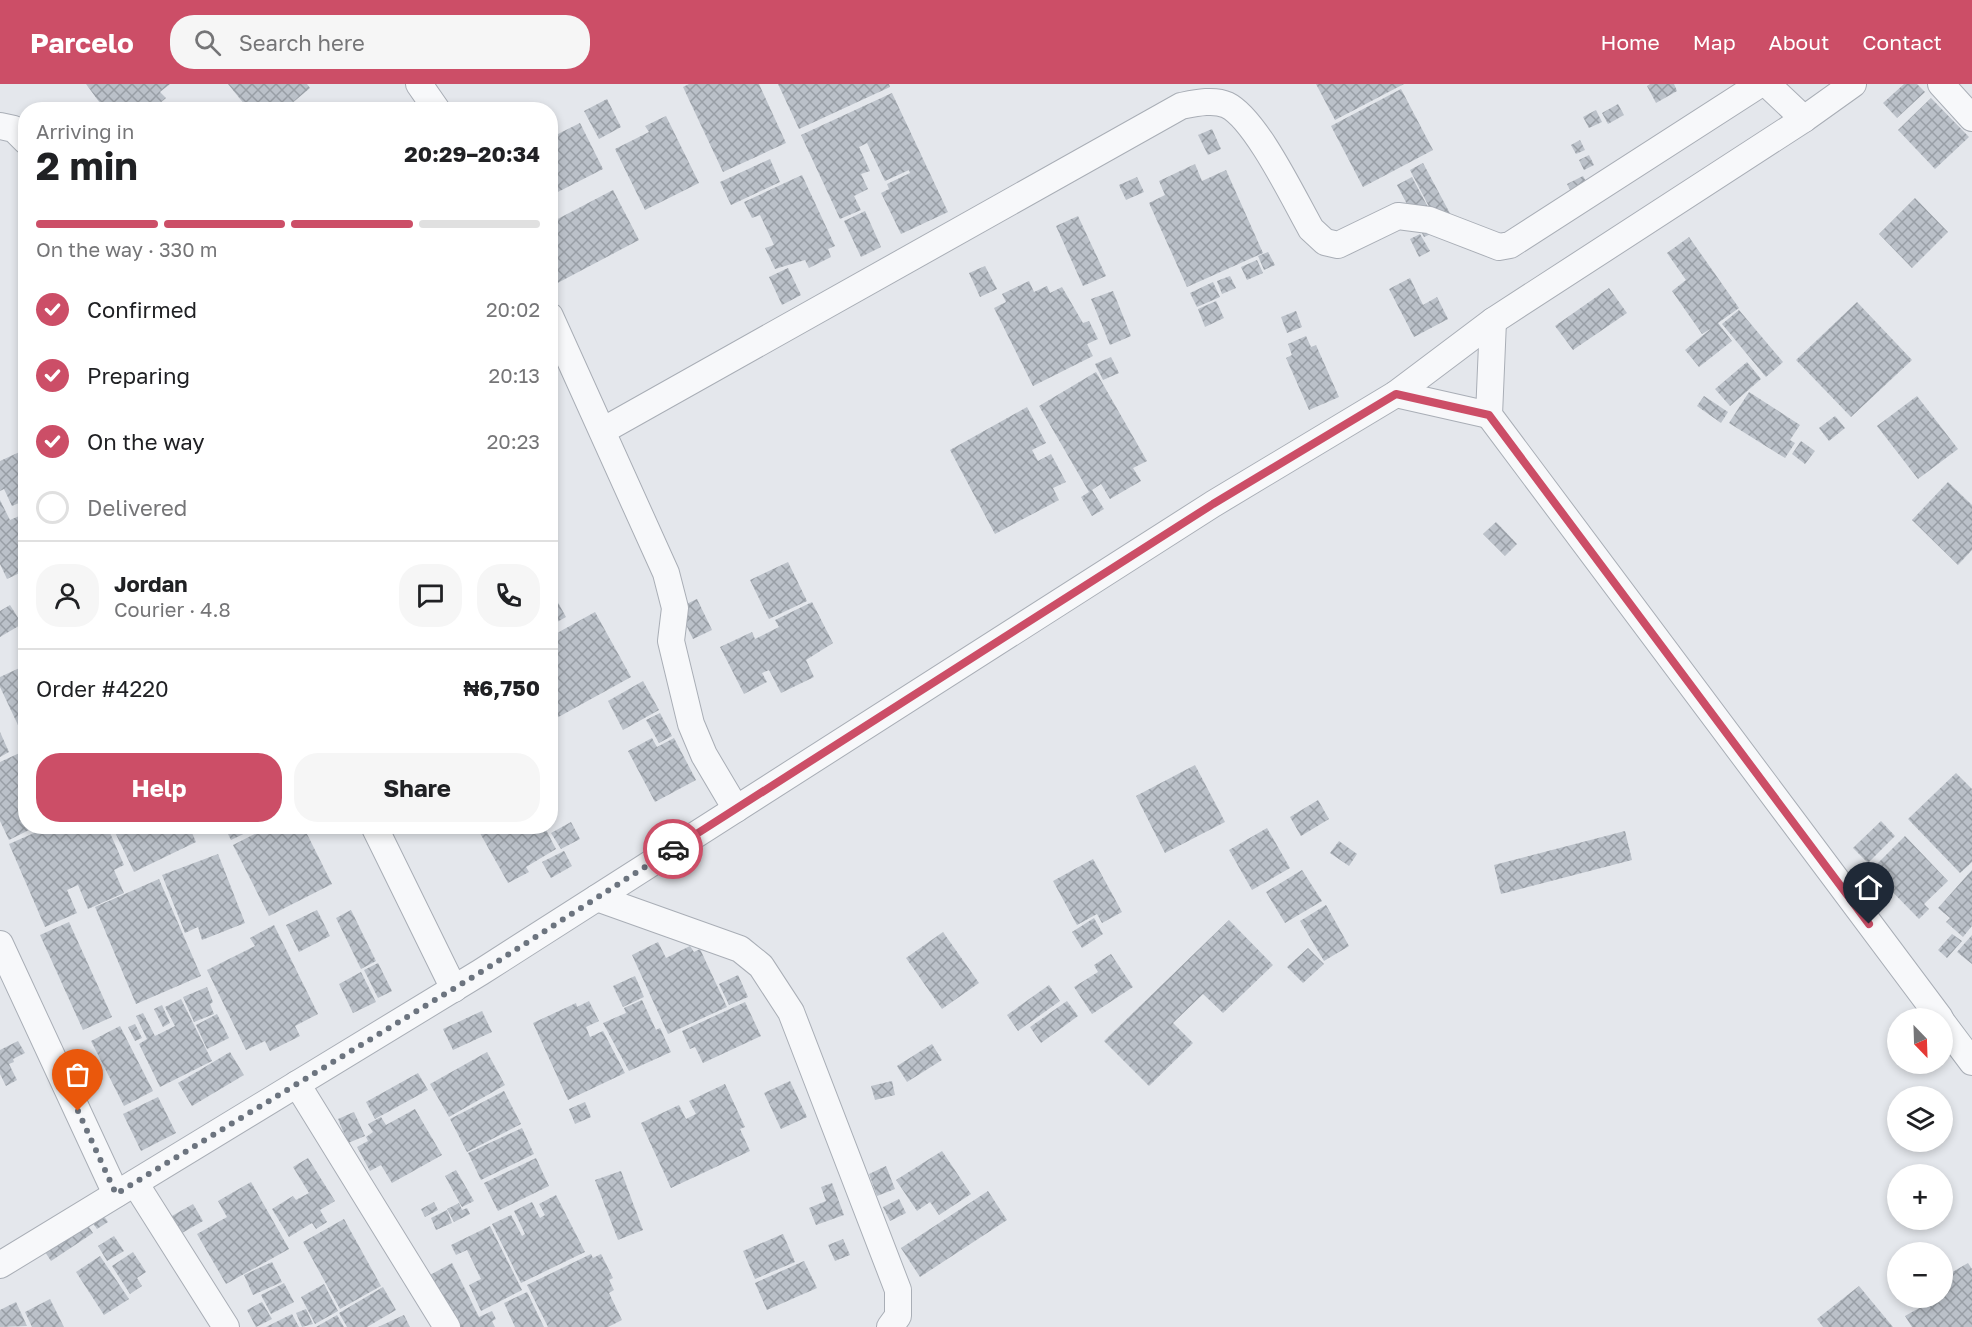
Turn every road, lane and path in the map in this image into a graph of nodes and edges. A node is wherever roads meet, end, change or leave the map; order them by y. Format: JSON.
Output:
{"nodes":[{"id":1,"x":419,"y":84,"type":"edge"},
{"id":2,"x":1760,"y":84,"type":"edge"},
{"id":3,"x":1767,"y":84,"type":"edge"},
{"id":4,"x":1853,"y":84,"type":"edge"},
{"id":5,"x":1941,"y":84,"type":"edge"},
{"id":6,"x":431,"y":102,"type":"edge"},
{"id":7,"x":1972,"y":118,"type":"edge"},
{"id":8,"x":1804,"y":119,"type":"junction"},
{"id":9,"x":0,"y":126,"type":"edge"},
{"id":10,"x":18,"y":133,"type":"edge"},
{"id":11,"x":1493,"y":321,"type":"junction"},
{"id":12,"x":558,"y":333,"type":"edge"},
{"id":13,"x":1396,"y":394,"type":"junction"},
{"id":14,"x":1489,"y":415,"type":"junction"},
{"id":15,"x":604,"y":430,"type":"junction"},
{"id":16,"x":736,"y":809,"type":"junction"},
{"id":17,"x":378,"y":834,"type":"edge"},
{"id":18,"x":597,"y":898,"type":"junction"},
{"id":19,"x":0,"y":944,"type":"edge"},
{"id":20,"x":454,"y":989,"type":"junction"},
{"id":21,"x":1933,"y":1008,"type":"edge"},
{"id":22,"x":1953,"y":1037,"type":"edge"},
{"id":23,"x":1972,"y":1062,"type":"edge"},
{"id":24,"x":297,"y":1084,"type":"junction"},
{"id":25,"x":126,"y":1189,"type":"junction"},
{"id":26,"x":0,"y":1265,"type":"edge"},
{"id":27,"x":226,"y":1327,"type":"edge"},
{"id":28,"x":447,"y":1327,"type":"edge"},
{"id":29,"x":890,"y":1327,"type":"edge"}],
"edges":[{"from":1,"to":6,"type":"street"},
{"from":2,"to":15,"type":"street"},
{"from":3,"to":8,"type":"street"},
{"from":4,"to":8,"type":"street"},
{"from":5,"to":7,"type":"street"},
{"from":8,"to":11,"type":"street"},
{"from":9,"to":10,"type":"street"},
{"from":11,"to":13,"type":"street"},
{"from":11,"to":14,"type":"street"},
{"from":12,"to":15,"type":"street"},
{"from":13,"to":14,"type":"street"},
{"from":13,"to":16,"type":"street"},
{"from":14,"to":21,"type":"street"},
{"from":15,"to":16,"type":"street"},
{"from":16,"to":18,"type":"street"},
{"from":17,"to":20,"type":"street"},
{"from":18,"to":20,"type":"street"},
{"from":18,"to":29,"type":"street"},
{"from":19,"to":25,"type":"street"},
{"from":20,"to":24,"type":"street"},
{"from":22,"to":23,"type":"street"},
{"from":24,"to":25,"type":"street"},
{"from":24,"to":28,"type":"street"},
{"from":25,"to":26,"type":"street"},
{"from":25,"to":27,"type":"street"}]}
